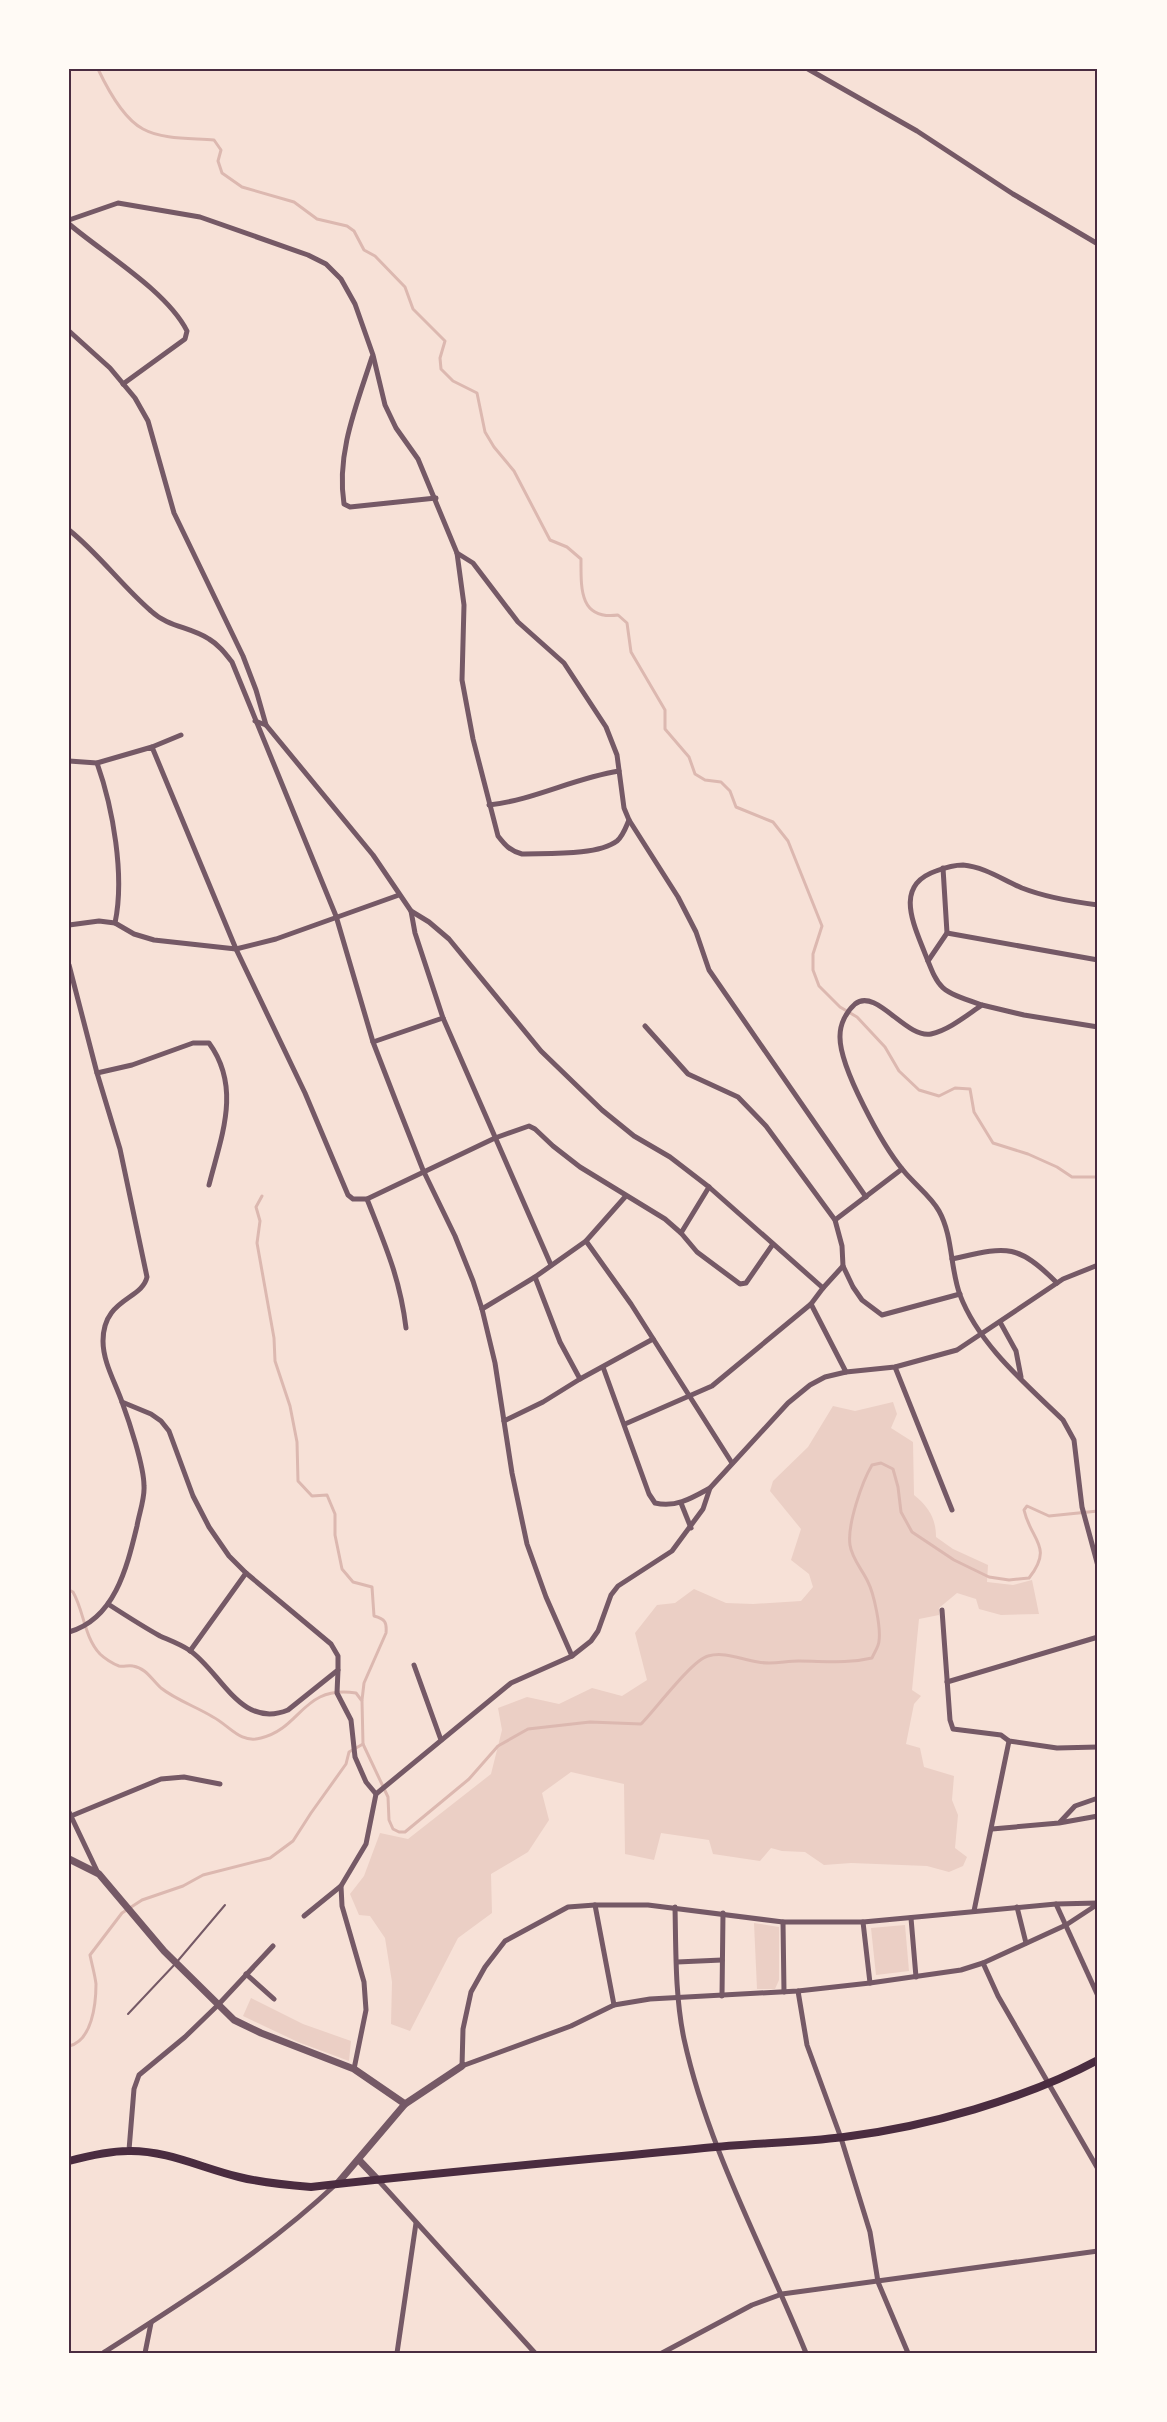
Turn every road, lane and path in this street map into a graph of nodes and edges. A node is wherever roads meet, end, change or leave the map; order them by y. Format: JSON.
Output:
{"nodes":[{"id":1,"x":808,"y":69,"type":"edge"},
{"id":2,"x":69,"y":222,"type":"edge"},
{"id":3,"x":1098,"y":244,"type":"edge"},
{"id":4,"x":69,"y":331,"type":"edge"},
{"id":5,"x":373,"y":355,"type":"junction"},
{"id":6,"x":123,"y":384,"type":"junction"},
{"id":7,"x":436,"y":498,"type":"junction"},
{"id":8,"x":69,"y":530,"type":"edge"},
{"id":9,"x":457,"y":554,"type":"junction"},
{"id":10,"x":255,"y":722,"type":"junction"},
{"id":11,"x":266,"y":725,"type":"junction"},
{"id":12,"x":181,"y":735,"type":"dead end"},
{"id":13,"x":152,"y":747,"type":"junction"},
{"id":14,"x":69,"y":761,"type":"edge"},
{"id":15,"x":97,"y":763,"type":"junction"},
{"id":16,"x":618,"y":771,"type":"junction"},
{"id":17,"x":489,"y":805,"type":"junction"},
{"id":18,"x":629,"y":820,"type":"junction"},
{"id":19,"x":943,"y":868,"type":"junction"},
{"id":20,"x":399,"y":895,"type":"junction"},
{"id":21,"x":1098,"y":905,"type":"edge"},
{"id":22,"x":411,"y":911,"type":"junction"},
{"id":23,"x":336,"y":916,"type":"junction"},
{"id":24,"x":115,"y":923,"type":"junction"},
{"id":25,"x":69,"y":925,"type":"edge"},
{"id":26,"x":947,"y":933,"type":"junction"},
{"id":27,"x":236,"y":949,"type":"junction"},
{"id":28,"x":1098,"y":960,"type":"edge"},
{"id":29,"x":928,"y":961,"type":"junction"},
{"id":30,"x":69,"y":965,"type":"edge"},
{"id":31,"x":982,"y":1005,"type":"junction"},
{"id":32,"x":443,"y":1018,"type":"junction"},
{"id":33,"x":645,"y":1026,"type":"dead end"},
{"id":34,"x":1098,"y":1027,"type":"edge"},
{"id":35,"x":373,"y":1042,"type":"junction"},
{"id":36,"x":97,"y":1073,"type":"junction"},
{"id":37,"x":495,"y":1137,"type":"junction"},
{"id":38,"x":902,"y":1169,"type":"junction"},
{"id":39,"x":423,"y":1170,"type":"junction"},
{"id":40,"x":209,"y":1185,"type":"dead end"},
{"id":41,"x":709,"y":1187,"type":"junction"},
{"id":42,"x":625,"y":1197,"type":"junction"},
{"id":43,"x":866,"y":1197,"type":"junction"},
{"id":44,"x":367,"y":1198,"type":"junction"},
{"id":45,"x":835,"y":1220,"type":"junction"},
{"id":46,"x":681,"y":1233,"type":"junction"},
{"id":47,"x":586,"y":1241,"type":"junction"},
{"id":48,"x":773,"y":1244,"type":"junction"},
{"id":49,"x":952,"y":1259,"type":"junction"},
{"id":50,"x":550,"y":1265,"type":"junction"},
{"id":51,"x":1098,"y":1265,"type":"edge"},
{"id":52,"x":843,"y":1266,"type":"junction"},
{"id":53,"x":535,"y":1277,"type":"junction"},
{"id":54,"x":1057,"y":1283,"type":"junction"},
{"id":55,"x":823,"y":1288,"type":"junction"},
{"id":56,"x":960,"y":1294,"type":"junction"},
{"id":57,"x":811,"y":1304,"type":"junction"},
{"id":58,"x":482,"y":1309,"type":"junction"},
{"id":59,"x":1000,"y":1322,"type":"junction"},
{"id":60,"x":406,"y":1328,"type":"dead end"},
{"id":61,"x":982,"y":1334,"type":"junction"},
{"id":62,"x":653,"y":1340,"type":"junction"},
{"id":63,"x":895,"y":1366,"type":"junction"},
{"id":64,"x":603,"y":1367,"type":"junction"},
{"id":65,"x":846,"y":1372,"type":"junction"},
{"id":66,"x":579,"y":1379,"type":"junction"},
{"id":67,"x":1021,"y":1379,"type":"junction"},
{"id":68,"x":691,"y":1396,"type":"junction"},
{"id":69,"x":123,"y":1402,"type":"junction"},
{"id":70,"x":504,"y":1421,"type":"junction"},
{"id":71,"x":625,"y":1424,"type":"junction"},
{"id":72,"x":732,"y":1463,"type":"junction"},
{"id":73,"x":710,"y":1488,"type":"junction"},
{"id":74,"x":681,"y":1503,"type":"junction"},
{"id":75,"x":952,"y":1510,"type":"dead end"},
{"id":76,"x":691,"y":1528,"type":"junction"},
{"id":77,"x":1098,"y":1566,"type":"edge"},
{"id":78,"x":246,"y":1573,"type":"junction"},
{"id":79,"x":108,"y":1604,"type":"junction"},
{"id":80,"x":942,"y":1610,"type":"dead end"},
{"id":81,"x":69,"y":1632,"type":"edge"},
{"id":82,"x":1098,"y":1637,"type":"edge"},
{"id":83,"x":190,"y":1651,"type":"junction"},
{"id":84,"x":572,"y":1656,"type":"junction"},
{"id":85,"x":414,"y":1665,"type":"dead end"},
{"id":86,"x":338,"y":1669,"type":"junction"},
{"id":87,"x":947,"y":1682,"type":"junction"},
{"id":88,"x":441,"y":1740,"type":"junction"},
{"id":89,"x":1009,"y":1741,"type":"junction"},
{"id":90,"x":1098,"y":1747,"type":"edge"},
{"id":91,"x":220,"y":1784,"type":"dead end"},
{"id":92,"x":376,"y":1794,"type":"junction"},
{"id":93,"x":1098,"y":1798,"type":"edge"},
{"id":94,"x":70,"y":1814,"type":"edge"},
{"id":95,"x":1098,"y":1816,"type":"edge"},
{"id":96,"x":1059,"y":1823,"type":"junction"},
{"id":97,"x":992,"y":1829,"type":"junction"},
{"id":98,"x":69,"y":1859,"type":"edge"},
{"id":99,"x":99,"y":1874,"type":"junction"},
{"id":100,"x":341,"y":1886,"type":"junction"},
{"id":101,"x":1098,"y":1903,"type":"edge"},
{"id":102,"x":1056,"y":1904,"type":"junction"},
{"id":103,"x":225,"y":1905,"type":"dead end"},
{"id":104,"x":594,"y":1905,"type":"junction"},
{"id":105,"x":675,"y":1907,"type":"junction"},
{"id":106,"x":1017,"y":1907,"type":"junction"},
{"id":107,"x":974,"y":1911,"type":"junction"},
{"id":108,"x":723,"y":1913,"type":"junction"},
{"id":109,"x":304,"y":1916,"type":"dead end"},
{"id":110,"x":911,"y":1918,"type":"junction"},
{"id":111,"x":783,"y":1922,"type":"junction"},
{"id":112,"x":863,"y":1922,"type":"junction"},
{"id":113,"x":1066,"y":1925,"type":"junction"},
{"id":114,"x":1026,"y":1943,"type":"junction"},
{"id":115,"x":273,"y":1946,"type":"dead end"},
{"id":116,"x":722,"y":1960,"type":"junction"},
{"id":117,"x":677,"y":1962,"type":"junction"},
{"id":118,"x":176,"y":1963,"type":"junction"},
{"id":119,"x":983,"y":1963,"type":"junction"},
{"id":120,"x":246,"y":1974,"type":"junction"},
{"id":121,"x":916,"y":1977,"type":"junction"},
{"id":122,"x":870,"y":1983,"type":"junction"},
{"id":123,"x":798,"y":1991,"type":"junction"},
{"id":124,"x":784,"y":1992,"type":"junction"},
{"id":125,"x":722,"y":1996,"type":"junction"},
{"id":126,"x":1098,"y":1996,"type":"edge"},
{"id":127,"x":678,"y":1998,"type":"junction"},
{"id":128,"x":274,"y":1999,"type":"dead end"},
{"id":129,"x":218,"y":2005,"type":"junction"},
{"id":130,"x":614,"y":2006,"type":"junction"},
{"id":131,"x":128,"y":2014,"type":"dead end"},
{"id":132,"x":1098,"y":2060,"type":"edge"},
{"id":133,"x":462,"y":2066,"type":"junction"},
{"id":134,"x":354,"y":2069,"type":"junction"},
{"id":135,"x":1047,"y":2084,"type":"junction"},
{"id":136,"x":405,"y":2104,"type":"junction"},
{"id":137,"x":841,"y":2138,"type":"junction"},
{"id":138,"x":716,"y":2147,"type":"junction"},
{"id":139,"x":129,"y":2150,"type":"junction"},
{"id":140,"x":359,"y":2160,"type":"junction"},
{"id":141,"x":69,"y":2161,"type":"edge"},
{"id":142,"x":1098,"y":2169,"type":"edge"},
{"id":143,"x":378,"y":2180,"type":"junction"},
{"id":144,"x":337,"y":2184,"type":"junction"},
{"id":145,"x":416,"y":2223,"type":"junction"},
{"id":146,"x":1098,"y":2251,"type":"edge"},
{"id":147,"x":878,"y":2282,"type":"junction"},
{"id":148,"x":782,"y":2295,"type":"junction"},
{"id":149,"x":151,"y":2323,"type":"junction"},
{"id":150,"x":104,"y":2353,"type":"edge"},
{"id":151,"x":145,"y":2353,"type":"edge"},
{"id":152,"x":397,"y":2353,"type":"edge"},
{"id":153,"x":535,"y":2353,"type":"edge"},
{"id":154,"x":662,"y":2353,"type":"edge"},
{"id":155,"x":806,"y":2353,"type":"edge"},
{"id":156,"x":908,"y":2353,"type":"edge"}],
"edges":[{"from":1,"to":3,"type":"street"},
{"from":2,"to":5,"type":"street"},
{"from":2,"to":6,"type":"street"},
{"from":4,"to":6,"type":"street"},
{"from":5,"to":7,"type":"street"},
{"from":5,"to":7,"type":"street"},
{"from":6,"to":11,"type":"street"},
{"from":7,"to":9,"type":"street"},
{"from":8,"to":10,"type":"street"},
{"from":9,"to":16,"type":"street"},
{"from":9,"to":17,"type":"street"},
{"from":10,"to":11,"type":"street"},
{"from":10,"to":23,"type":"street"},
{"from":11,"to":20,"type":"street"},
{"from":12,"to":13,"type":"street"},
{"from":13,"to":15,"type":"street"},
{"from":13,"to":27,"type":"street"},
{"from":14,"to":15,"type":"street"},
{"from":15,"to":24,"type":"street"},
{"from":16,"to":17,"type":"street"},
{"from":16,"to":18,"type":"street"},
{"from":17,"to":18,"type":"street"},
{"from":18,"to":43,"type":"street"},
{"from":19,"to":21,"type":"street"},
{"from":19,"to":26,"type":"street"},
{"from":19,"to":29,"type":"street"},
{"from":20,"to":22,"type":"street"},
{"from":20,"to":23,"type":"street"},
{"from":22,"to":32,"type":"street"},
{"from":22,"to":41,"type":"street"},
{"from":23,"to":27,"type":"street"},
{"from":23,"to":35,"type":"street"},
{"from":24,"to":25,"type":"street"},
{"from":24,"to":27,"type":"street"},
{"from":26,"to":28,"type":"street"},
{"from":26,"to":29,"type":"street"},
{"from":27,"to":44,"type":"street"},
{"from":29,"to":31,"type":"street"},
{"from":30,"to":36,"type":"street"},
{"from":31,"to":34,"type":"street"},
{"from":31,"to":38,"type":"street"},
{"from":32,"to":35,"type":"street"},
{"from":32,"to":37,"type":"street"},
{"from":33,"to":45,"type":"street"},
{"from":35,"to":39,"type":"street"},
{"from":36,"to":40,"type":"street"},
{"from":36,"to":69,"type":"street"},
{"from":37,"to":39,"type":"street"},
{"from":37,"to":42,"type":"street"},
{"from":37,"to":50,"type":"street"},
{"from":38,"to":43,"type":"street"},
{"from":38,"to":49,"type":"street"},
{"from":39,"to":44,"type":"street"},
{"from":39,"to":58,"type":"street"},
{"from":41,"to":46,"type":"street"},
{"from":41,"to":48,"type":"street"},
{"from":42,"to":46,"type":"street"},
{"from":42,"to":47,"type":"street"},
{"from":43,"to":45,"type":"street"},
{"from":44,"to":60,"type":"street"},
{"from":45,"to":52,"type":"street"},
{"from":46,"to":48,"type":"street"},
{"from":47,"to":50,"type":"street"},
{"from":47,"to":62,"type":"street"},
{"from":48,"to":55,"type":"street"},
{"from":49,"to":54,"type":"street"},
{"from":49,"to":56,"type":"street"},
{"from":50,"to":53,"type":"street"},
{"from":51,"to":54,"type":"street"},
{"from":52,"to":55,"type":"street"},
{"from":52,"to":56,"type":"street"},
{"from":53,"to":58,"type":"street"},
{"from":53,"to":66,"type":"street"},
{"from":54,"to":59,"type":"street"},
{"from":55,"to":57,"type":"street"},
{"from":56,"to":61,"type":"street"},
{"from":57,"to":65,"type":"street"},
{"from":57,"to":68,"type":"street"},
{"from":58,"to":70,"type":"street"},
{"from":59,"to":61,"type":"street"},
{"from":59,"to":67,"type":"street"},
{"from":61,"to":63,"type":"street"},
{"from":61,"to":67,"type":"street"},
{"from":62,"to":64,"type":"street"},
{"from":62,"to":68,"type":"street"},
{"from":63,"to":65,"type":"street"},
{"from":63,"to":75,"type":"street"},
{"from":64,"to":66,"type":"street"},
{"from":64,"to":71,"type":"street"},
{"from":65,"to":72,"type":"street"},
{"from":66,"to":70,"type":"street"},
{"from":67,"to":77,"type":"street"},
{"from":68,"to":71,"type":"street"},
{"from":68,"to":72,"type":"street"},
{"from":69,"to":78,"type":"street"},
{"from":69,"to":79,"type":"street"},
{"from":70,"to":84,"type":"street"},
{"from":71,"to":74,"type":"street"},
{"from":72,"to":73,"type":"street"},
{"from":73,"to":74,"type":"street"},
{"from":73,"to":76,"type":"street"},
{"from":74,"to":76,"type":"street"},
{"from":76,"to":84,"type":"street"},
{"from":78,"to":83,"type":"street"},
{"from":78,"to":86,"type":"street"},
{"from":79,"to":81,"type":"street"},
{"from":79,"to":83,"type":"street"},
{"from":80,"to":87,"type":"street"},
{"from":82,"to":87,"type":"street"},
{"from":83,"to":86,"type":"street"},
{"from":84,"to":88,"type":"street"},
{"from":85,"to":88,"type":"street"},
{"from":86,"to":92,"type":"street"},
{"from":87,"to":89,"type":"street"},
{"from":88,"to":92,"type":"street"},
{"from":89,"to":90,"type":"street"},
{"from":89,"to":97,"type":"street"},
{"from":91,"to":94,"type":"street"},
{"from":92,"to":100,"type":"street"},
{"from":93,"to":96,"type":"street"},
{"from":94,"to":99,"type":"street"},
{"from":95,"to":96,"type":"street"},
{"from":96,"to":97,"type":"street"},
{"from":97,"to":107,"type":"street"},
{"from":98,"to":99,"type":"street"},
{"from":99,"to":118,"type":"street"},
{"from":100,"to":109,"type":"street"},
{"from":100,"to":134,"type":"street"},
{"from":101,"to":102,"type":"street"},
{"from":101,"to":113,"type":"street"},
{"from":102,"to":106,"type":"street"},
{"from":102,"to":113,"type":"street"},
{"from":103,"to":118,"type":"lane"},
{"from":104,"to":105,"type":"street"},
{"from":104,"to":130,"type":"street"},
{"from":104,"to":133,"type":"street"},
{"from":105,"to":108,"type":"street"},
{"from":105,"to":117,"type":"street"},
{"from":106,"to":107,"type":"street"},
{"from":106,"to":114,"type":"street"},
{"from":107,"to":110,"type":"street"},
{"from":108,"to":111,"type":"street"},
{"from":108,"to":116,"type":"street"},
{"from":110,"to":112,"type":"street"},
{"from":110,"to":121,"type":"street"},
{"from":111,"to":112,"type":"street"},
{"from":111,"to":124,"type":"street"},
{"from":112,"to":122,"type":"street"},
{"from":113,"to":114,"type":"street"},
{"from":113,"to":126,"type":"street"},
{"from":114,"to":119,"type":"street"},
{"from":115,"to":120,"type":"street"},
{"from":116,"to":117,"type":"street"},
{"from":116,"to":125,"type":"street"},
{"from":117,"to":127,"type":"street"},
{"from":118,"to":129,"type":"street"},
{"from":118,"to":131,"type":"lane"},
{"from":119,"to":121,"type":"street"},
{"from":119,"to":135,"type":"street"},
{"from":120,"to":128,"type":"street"},
{"from":120,"to":129,"type":"street"},
{"from":121,"to":122,"type":"street"},
{"from":122,"to":123,"type":"street"},
{"from":123,"to":124,"type":"street"},
{"from":123,"to":137,"type":"street"},
{"from":124,"to":125,"type":"street"},
{"from":125,"to":127,"type":"street"},
{"from":127,"to":130,"type":"street"},
{"from":127,"to":138,"type":"street"},
{"from":129,"to":134,"type":"street"},
{"from":129,"to":139,"type":"street"},
{"from":130,"to":133,"type":"street"},
{"from":132,"to":135,"type":"main road"},
{"from":133,"to":136,"type":"street"},
{"from":134,"to":136,"type":"street"},
{"from":135,"to":137,"type":"main road"},
{"from":135,"to":142,"type":"street"},
{"from":136,"to":140,"type":"street"},
{"from":137,"to":138,"type":"main road"},
{"from":137,"to":147,"type":"street"},
{"from":138,"to":143,"type":"main road"},
{"from":138,"to":148,"type":"street"},
{"from":139,"to":141,"type":"main road"},
{"from":139,"to":144,"type":"main road"},
{"from":140,"to":143,"type":"street"},
{"from":140,"to":144,"type":"street"},
{"from":143,"to":144,"type":"main road"},
{"from":143,"to":145,"type":"street"},
{"from":144,"to":149,"type":"street"},
{"from":145,"to":152,"type":"street"},
{"from":145,"to":153,"type":"street"},
{"from":146,"to":147,"type":"street"},
{"from":147,"to":148,"type":"street"},
{"from":147,"to":156,"type":"street"},
{"from":148,"to":154,"type":"street"},
{"from":148,"to":155,"type":"street"},
{"from":149,"to":150,"type":"street"},
{"from":149,"to":151,"type":"street"}]}
